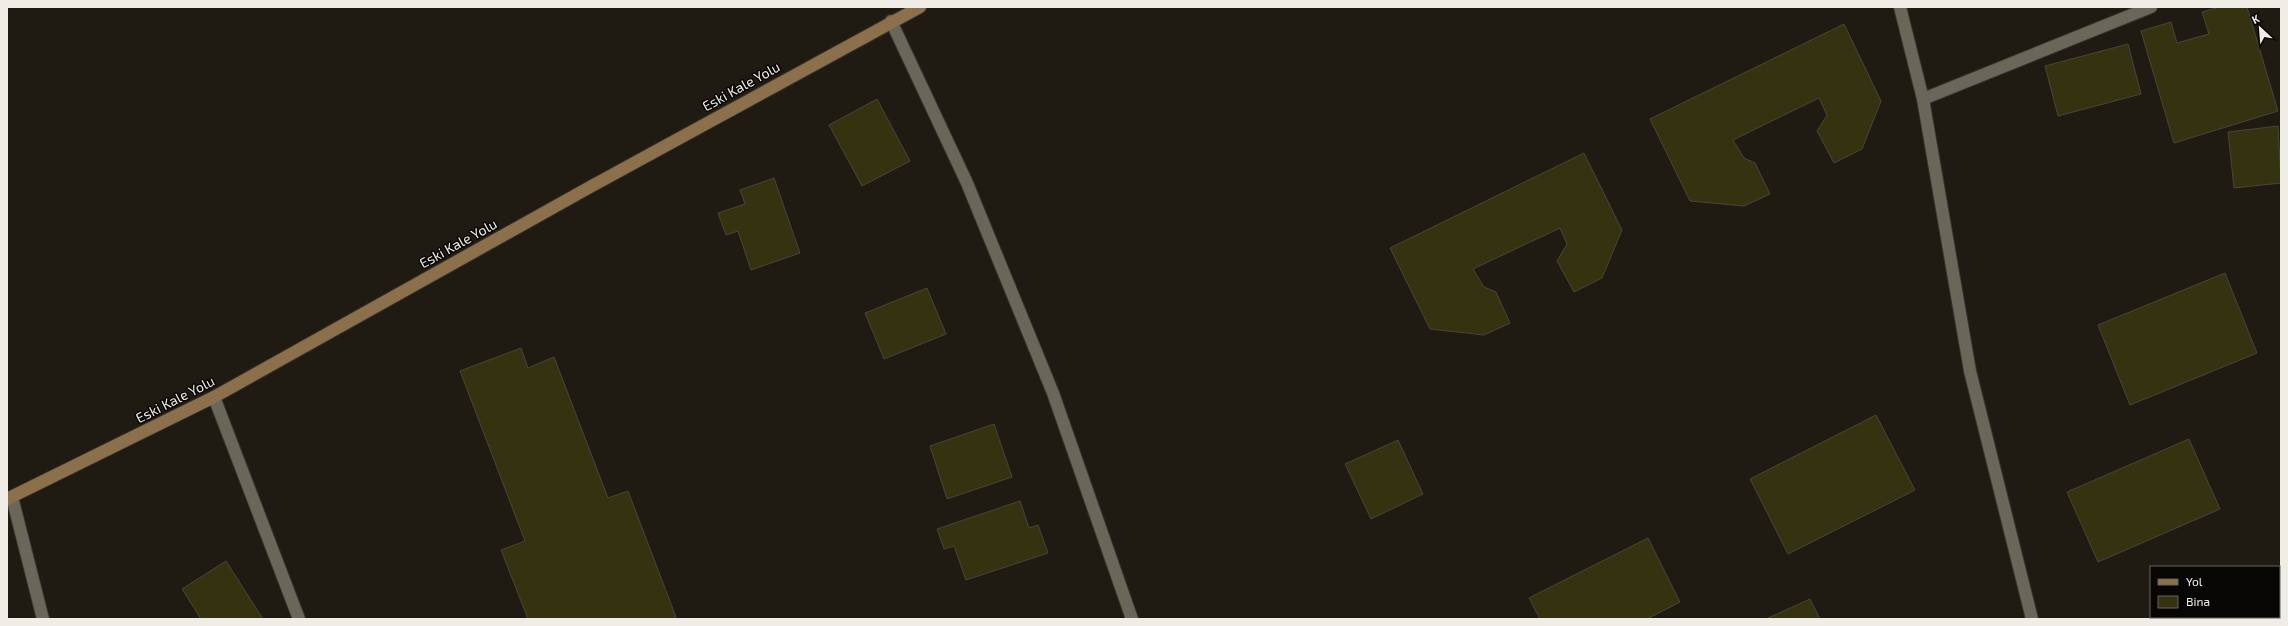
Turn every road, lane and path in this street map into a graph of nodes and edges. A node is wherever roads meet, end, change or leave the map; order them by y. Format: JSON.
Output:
{"nodes":[{"id":1,"x":920,"y":7,"type":"edge"},
{"id":2,"x":1900,"y":7,"type":"edge"},
{"id":3,"x":2151,"y":7,"type":"edge"},
{"id":4,"x":891,"y":21,"type":"junction"},
{"id":5,"x":1923,"y":99,"type":"junction"},
{"id":6,"x":214,"y":397,"type":"junction"},
{"id":7,"x":9,"y":498,"type":"edge"},
{"id":8,"x":43,"y":619,"type":"edge"},
{"id":9,"x":299,"y":619,"type":"edge"},
{"id":10,"x":1132,"y":619,"type":"edge"},
{"id":11,"x":2032,"y":619,"type":"edge"}],
"edges":[{"from":1,"to":4,"type":"street","name":"Eski Kale Yolu"},
{"from":2,"to":5,"type":"street"},
{"from":3,"to":5,"type":"street"},
{"from":4,"to":6,"type":"street","name":"Eski Kale Yolu"},
{"from":4,"to":10,"type":"street"},
{"from":5,"to":11,"type":"street"},
{"from":6,"to":7,"type":"street","name":"Eski Kale Yolu"},
{"from":6,"to":9,"type":"street"},
{"from":7,"to":8,"type":"street"}]}
